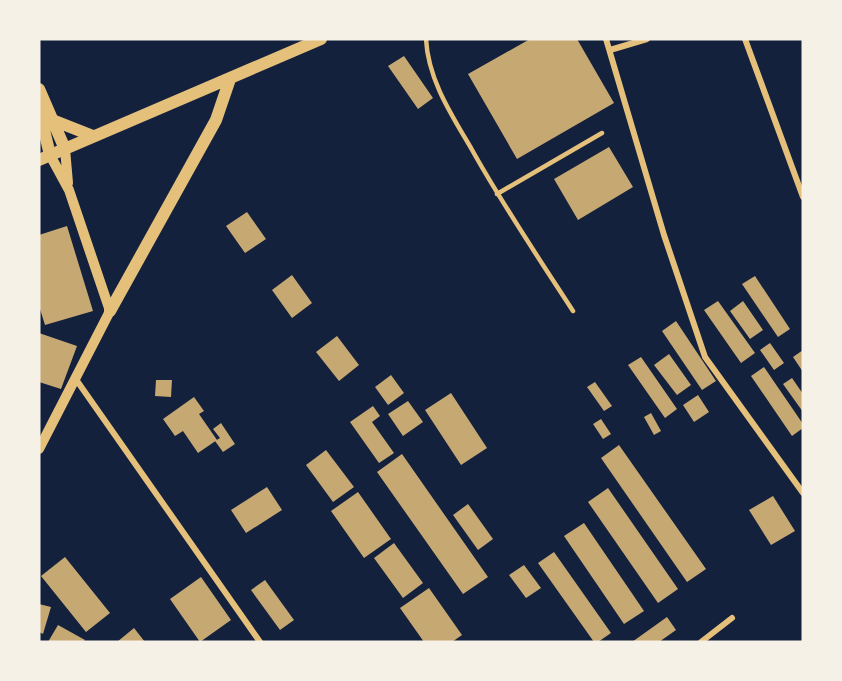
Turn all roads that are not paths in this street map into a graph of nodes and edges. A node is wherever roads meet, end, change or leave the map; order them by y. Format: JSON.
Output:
{"nodes":[{"id":1,"x":321,"y":39,"type":"edge"},
{"id":2,"x":426,"y":39,"type":"edge"},
{"id":3,"x":606,"y":39,"type":"edge"},
{"id":4,"x":647,"y":39,"type":"edge"},
{"id":5,"x":744,"y":39,"type":"edge"},
{"id":6,"x":610,"y":50,"type":"junction"},
{"id":7,"x":230,"y":79,"type":"junction"},
{"id":8,"x":39,"y":89,"type":"edge"},
{"id":9,"x":39,"y":109,"type":"edge"},
{"id":10,"x":55,"y":121,"type":"junction"},
{"id":11,"x":602,"y":133,"type":"dead end"},
{"id":12,"x":93,"y":136,"type":"junction"},
{"id":13,"x":65,"y":149,"type":"junction"},
{"id":14,"x":45,"y":157,"type":"edge"},
{"id":15,"x":69,"y":190,"type":"junction"},
{"id":16,"x":497,"y":194,"type":"junction"},
{"id":17,"x":803,"y":197,"type":"edge"},
{"id":18,"x":110,"y":311,"type":"junction"},
{"id":19,"x":573,"y":311,"type":"dead end"},
{"id":20,"x":75,"y":378,"type":"junction"},
{"id":21,"x":39,"y":449,"type":"edge"},
{"id":22,"x":803,"y":493,"type":"edge"},
{"id":23,"x":732,"y":618,"type":"dead end"},
{"id":24,"x":260,"y":642,"type":"edge"},
{"id":25,"x":701,"y":642,"type":"edge"}],
"edges":[{"from":1,"to":7,"type":"main road"},
{"from":2,"to":16,"type":"lane"},
{"from":3,"to":6,"type":"street"},
{"from":4,"to":6,"type":"street"},
{"from":5,"to":17,"type":"street"},
{"from":6,"to":22,"type":"street"},
{"from":7,"to":12,"type":"main road"},
{"from":7,"to":18,"type":"main road"},
{"from":8,"to":10,"type":"main road"},
{"from":9,"to":14,"type":"main road"},
{"from":10,"to":12,"type":"main road"},
{"from":10,"to":13,"type":"main road"},
{"from":11,"to":16,"type":"lane"},
{"from":12,"to":13,"type":"main road"},
{"from":13,"to":14,"type":"main road"},
{"from":13,"to":15,"type":"street"},
{"from":14,"to":15,"type":"street"},
{"from":15,"to":18,"type":"street"},
{"from":16,"to":19,"type":"lane"},
{"from":18,"to":20,"type":"street"},
{"from":20,"to":21,"type":"street"},
{"from":20,"to":24,"type":"street"},
{"from":23,"to":25,"type":"street"}]}
